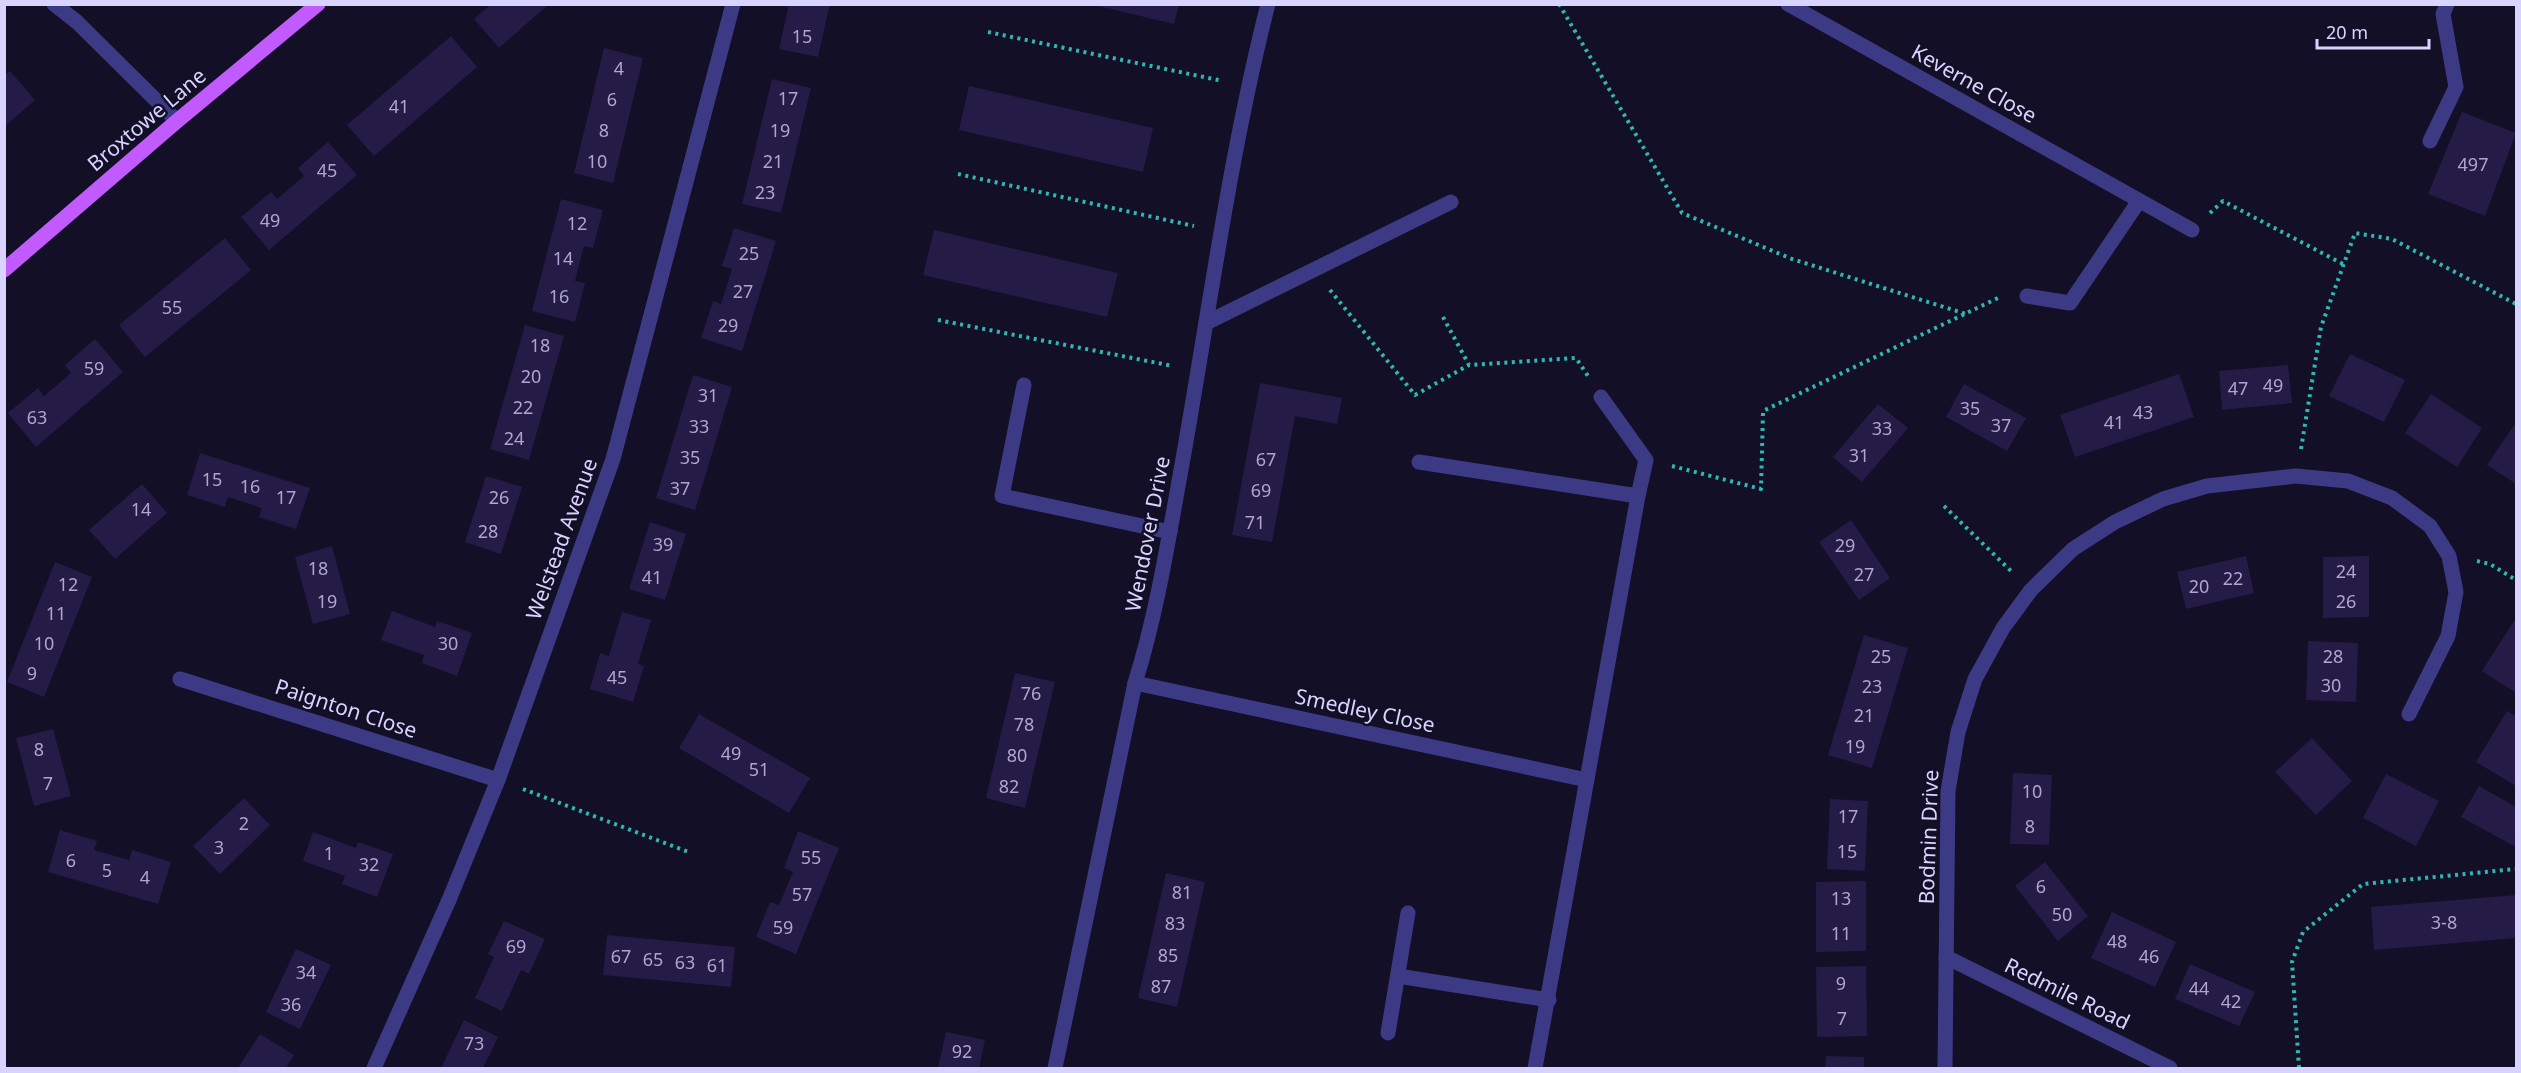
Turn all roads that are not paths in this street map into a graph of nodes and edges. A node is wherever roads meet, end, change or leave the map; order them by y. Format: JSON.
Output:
{"nodes":[{"id":1,"x":54,"y":4,"type":"edge"},
{"id":2,"x":318,"y":4,"type":"edge"},
{"id":3,"x":733,"y":4,"type":"edge"},
{"id":4,"x":1268,"y":4,"type":"edge"},
{"id":5,"x":1788,"y":4,"type":"edge"},
{"id":6,"x":2447,"y":4,"type":"edge"},
{"id":7,"x":177,"y":121,"type":"junction"},
{"id":8,"x":2430,"y":141,"type":"dead end"},
{"id":9,"x":2139,"y":201,"type":"junction"},
{"id":10,"x":1451,"y":202,"type":"dead end"},
{"id":11,"x":2192,"y":230,"type":"road end"},
{"id":12,"x":4,"y":270,"type":"edge"},
{"id":13,"x":2027,"y":296,"type":"road end"},
{"id":14,"x":1206,"y":323,"type":"junction"},
{"id":15,"x":1024,"y":385,"type":"dead end"},
{"id":16,"x":1601,"y":397,"type":"road end"},
{"id":17,"x":1419,"y":462,"type":"dead end"},
{"id":18,"x":1638,"y":496,"type":"junction"},
{"id":19,"x":1170,"y":532,"type":"junction"},
{"id":20,"x":180,"y":679,"type":"dead end"},
{"id":21,"x":1135,"y":683,"type":"junction"},
{"id":22,"x":2409,"y":714,"type":"dead end"},
{"id":23,"x":498,"y":780,"type":"junction"},
{"id":24,"x":1587,"y":780,"type":"junction"},
{"id":25,"x":1408,"y":913,"type":"dead end"},
{"id":26,"x":1946,"y":957,"type":"junction"},
{"id":27,"x":1398,"y":976,"type":"junction"},
{"id":28,"x":1549,"y":1000,"type":"junction"},
{"id":29,"x":1388,"y":1033,"type":"dead end"},
{"id":30,"x":374,"y":1068,"type":"edge"},
{"id":31,"x":1055,"y":1068,"type":"edge"},
{"id":32,"x":1535,"y":1068,"type":"edge"},
{"id":33,"x":1945,"y":1068,"type":"edge"},
{"id":34,"x":2170,"y":1068,"type":"edge"}],
"edges":[{"from":1,"to":7,"type":"street"},
{"from":2,"to":7,"type":"main road","name":"Broxtowe Lane"},
{"from":3,"to":23,"type":"street","name":"Welstead Avenue"},
{"from":4,"to":14,"type":"street","name":"Wendover Drive"},
{"from":5,"to":9,"type":"street","name":"Keverne Close"},
{"from":6,"to":8,"type":"street"},
{"from":7,"to":12,"type":"main road","name":"Broxtowe Lane"},
{"from":9,"to":11,"type":"street","name":"Keverne Close"},
{"from":9,"to":13,"type":"street"},
{"from":10,"to":14,"type":"street"},
{"from":14,"to":19,"type":"street","name":"Wendover Drive"},
{"from":15,"to":19,"type":"street"},
{"from":16,"to":18,"type":"street"},
{"from":17,"to":18,"type":"street"},
{"from":18,"to":24,"type":"street"},
{"from":19,"to":21,"type":"street","name":"Wendover Drive"},
{"from":20,"to":23,"type":"street","name":"Paignton Close"},
{"from":21,"to":24,"type":"street","name":"Smedley Close"},
{"from":21,"to":31,"type":"street","name":"Wendover Drive"},
{"from":22,"to":26,"type":"street","name":"Bodmin Drive"},
{"from":23,"to":30,"type":"street","name":"Welstead Avenue"},
{"from":24,"to":28,"type":"street"},
{"from":25,"to":27,"type":"street"},
{"from":26,"to":33,"type":"street","name":"Bodmin Drive"},
{"from":26,"to":34,"type":"street","name":"Redmile Road"},
{"from":27,"to":28,"type":"street"},
{"from":27,"to":29,"type":"street"},
{"from":28,"to":32,"type":"street"}]}
